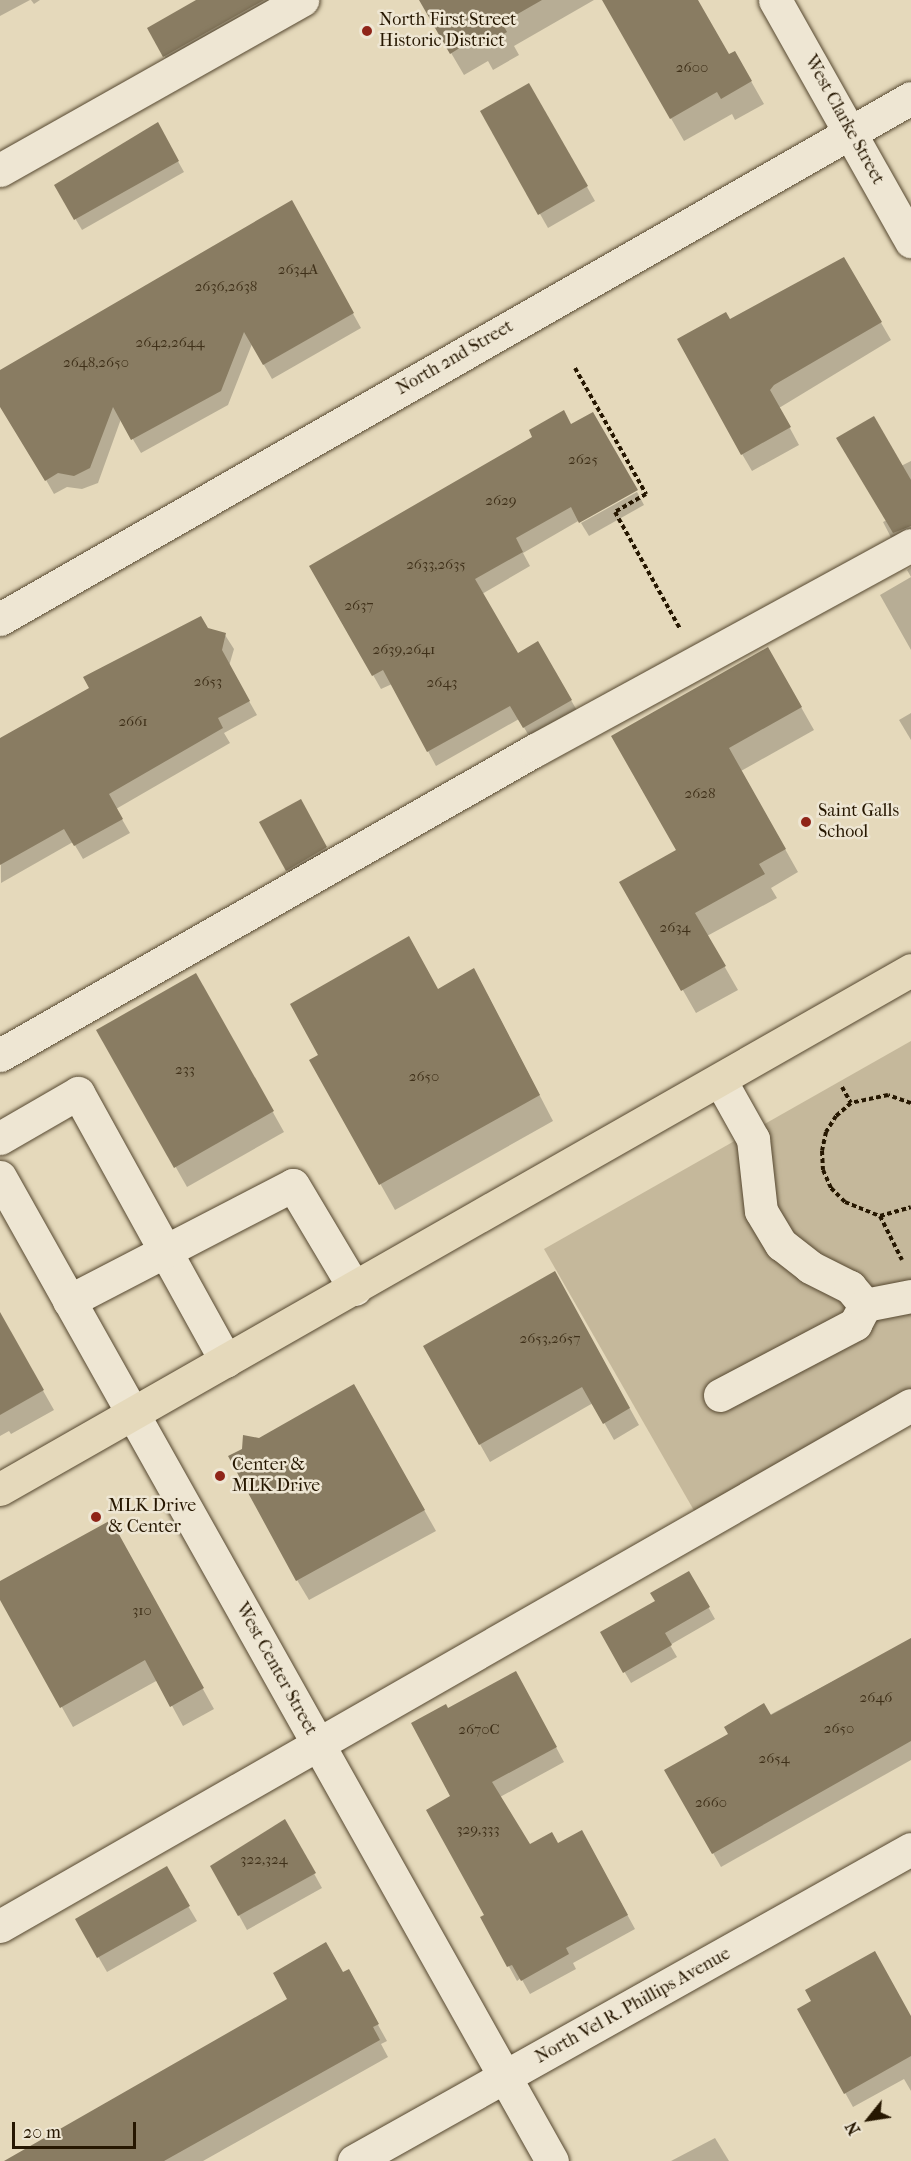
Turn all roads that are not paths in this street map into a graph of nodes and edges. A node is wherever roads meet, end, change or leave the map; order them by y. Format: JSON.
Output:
{"nodes":[{"id":1,"x":302,"y":0,"type":"edge"},
{"id":2,"x":775,"y":0,"type":"edge"},
{"id":3,"x":911,"y":98,"type":"edge"},
{"id":4,"x":850,"y":131,"type":"junction"},
{"id":5,"x":0,"y":170,"type":"edge"},
{"id":6,"x":911,"y":241,"type":"edge"},
{"id":7,"x":911,"y":545,"type":"edge"},
{"id":8,"x":0,"y":619,"type":"edge"},
{"id":9,"x":911,"y":970,"type":"edge"},
{"id":10,"x":0,"y":1055,"type":"edge"},
{"id":11,"x":720,"y":1080,"type":"junction"},
{"id":12,"x":0,"y":1138,"type":"edge"},
{"id":13,"x":0,"y":1177,"type":"edge"},
{"id":14,"x":165,"y":1252,"type":"junction"},
{"id":15,"x":909,"y":1282,"type":"edge"},
{"id":16,"x":355,"y":1289,"type":"junction"},
{"id":17,"x":69,"y":1301,"type":"junction"},
{"id":18,"x":865,"y":1305,"type":"junction"},
{"id":19,"x":226,"y":1361,"type":"junction"},
{"id":20,"x":720,"y":1395,"type":"dead end"},
{"id":21,"x":911,"y":1406,"type":"edge"},
{"id":22,"x":133,"y":1414,"type":"junction"},
{"id":23,"x":0,"y":1489,"type":"edge"},
{"id":24,"x":319,"y":1745,"type":"junction"},
{"id":25,"x":911,"y":1849,"type":"edge"},
{"id":26,"x":0,"y":1926,"type":"edge"},
{"id":27,"x":506,"y":2078,"type":"junction"},
{"id":28,"x":354,"y":2161,"type":"edge"},
{"id":29,"x":552,"y":2161,"type":"edge"}],
"edges":[{"from":1,"to":5,"type":"street"},
{"from":2,"to":4,"type":"street","name":"West Clarke Street"},
{"from":3,"to":4,"type":"street","name":"North 2nd Street"},
{"from":4,"to":6,"type":"street","name":"West Clarke Street"},
{"from":4,"to":8,"type":"street","name":"North 2nd Street"},
{"from":7,"to":10,"type":"street"},
{"from":9,"to":11,"type":"main road"},
{"from":11,"to":16,"type":"main road"},
{"from":11,"to":18,"type":"street"},
{"from":12,"to":14,"type":"street"},
{"from":13,"to":17,"type":"street","name":"West Center Street"},
{"from":14,"to":16,"type":"street"},
{"from":14,"to":17,"type":"street"},
{"from":14,"to":19,"type":"street"},
{"from":15,"to":18,"type":"street"},
{"from":16,"to":19,"type":"main road"},
{"from":17,"to":22,"type":"street","name":"West Center Street"},
{"from":18,"to":20,"type":"street"},
{"from":19,"to":22,"type":"main road"},
{"from":21,"to":24,"type":"street"},
{"from":22,"to":23,"type":"main road"},
{"from":22,"to":24,"type":"street","name":"West Center Street"},
{"from":24,"to":26,"type":"street"},
{"from":24,"to":27,"type":"street","name":"West Center Street"},
{"from":25,"to":27,"type":"street","name":"North Vel R. Phillips Avenue"},
{"from":27,"to":28,"type":"street","name":"North Vel R. Phillips Avenue"},
{"from":27,"to":29,"type":"street","name":"West Center Street"}]}
